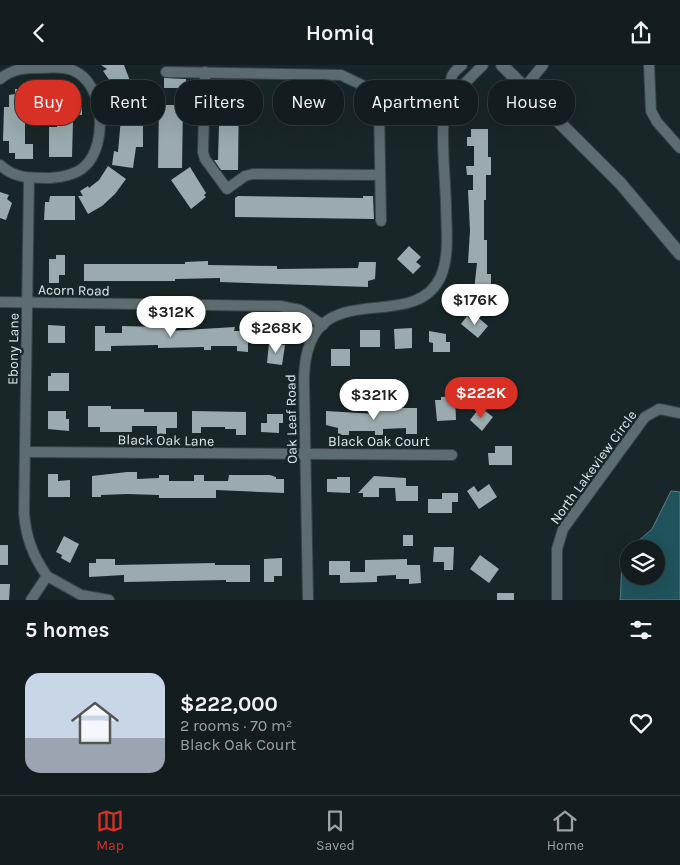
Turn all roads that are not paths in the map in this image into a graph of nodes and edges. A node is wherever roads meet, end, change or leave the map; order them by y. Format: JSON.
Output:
{"nodes":[{"id":1,"x":462,"y":65,"type":"edge"},
{"id":2,"x":483,"y":65,"type":"edge"},
{"id":3,"x":502,"y":65,"type":"edge"},
{"id":4,"x":543,"y":65,"type":"edge"},
{"id":5,"x":649,"y":65,"type":"edge"},
{"id":6,"x":166,"y":71,"type":"dead end"},
{"id":7,"x":205,"y":72,"type":"junction"},
{"id":8,"x":0,"y":79,"type":"edge"},
{"id":9,"x":451,"y":80,"type":"edge"},
{"id":10,"x":468,"y":80,"type":"edge"},
{"id":11,"x":518,"y":80,"type":"edge"},
{"id":12,"x":531,"y":80,"type":"edge"},
{"id":13,"x":354,"y":81,"type":"edge"},
{"id":14,"x":379,"y":125,"type":"edge"},
{"id":15,"x":444,"y":125,"type":"edge"},
{"id":16,"x":563,"y":125,"type":"edge"},
{"id":17,"x":680,"y":148,"type":"edge"},
{"id":18,"x":0,"y":165,"type":"edge"},
{"id":19,"x":380,"y":175,"type":"junction"},
{"id":20,"x":30,"y":178,"type":"junction"},
{"id":21,"x":381,"y":221,"type":"dead end"},
{"id":22,"x":680,"y":254,"type":"edge"},
{"id":23,"x":0,"y":303,"type":"edge"},
{"id":24,"x":28,"y":303,"type":"junction"},
{"id":25,"x":323,"y":325,"type":"junction"},
{"id":26,"x":680,"y":413,"type":"edge"},
{"id":27,"x":26,"y":452,"type":"junction"},
{"id":28,"x":305,"y":455,"type":"junction"},
{"id":29,"x":452,"y":455,"type":"dead end"},
{"id":30,"x":47,"y":576,"type":"junction"},
{"id":31,"x":31,"y":600,"type":"edge"},
{"id":32,"x":109,"y":600,"type":"edge"},
{"id":33,"x":308,"y":600,"type":"edge"},
{"id":34,"x":557,"y":600,"type":"edge"}],
"edges":[{"from":1,"to":9,"type":"street","name":"Oak Leaf Road"},
{"from":2,"to":10,"type":"street"},
{"from":3,"to":11,"type":"street"},
{"from":4,"to":12,"type":"street"},
{"from":5,"to":17,"type":"street"},
{"from":6,"to":7,"type":"street"},
{"from":7,"to":13,"type":"street"},
{"from":7,"to":19,"type":"street"},
{"from":8,"to":20,"type":"street"},
{"from":14,"to":19,"type":"street"},
{"from":15,"to":25,"type":"street","name":"Oak Leaf Road"},
{"from":16,"to":22,"type":"street"},
{"from":18,"to":20,"type":"street"},
{"from":19,"to":21,"type":"street"},
{"from":20,"to":24,"type":"street","name":"Ebony Lane"},
{"from":23,"to":24,"type":"street","name":"Acorn Road"},
{"from":24,"to":25,"type":"street","name":"Acorn Road"},
{"from":24,"to":27,"type":"street","name":"Ebony Lane"},
{"from":25,"to":28,"type":"street","name":"Oak Leaf Road"},
{"from":26,"to":34,"type":"street","name":"North Lakeview Circle"},
{"from":27,"to":28,"type":"street","name":"Black Oak Lane"},
{"from":27,"to":30,"type":"street","name":"Ebony Lane"},
{"from":28,"to":29,"type":"street","name":"Black Oak Court"},
{"from":28,"to":33,"type":"street","name":"Oak Leaf Road"},
{"from":30,"to":31,"type":"street"},
{"from":30,"to":32,"type":"street"}]}
